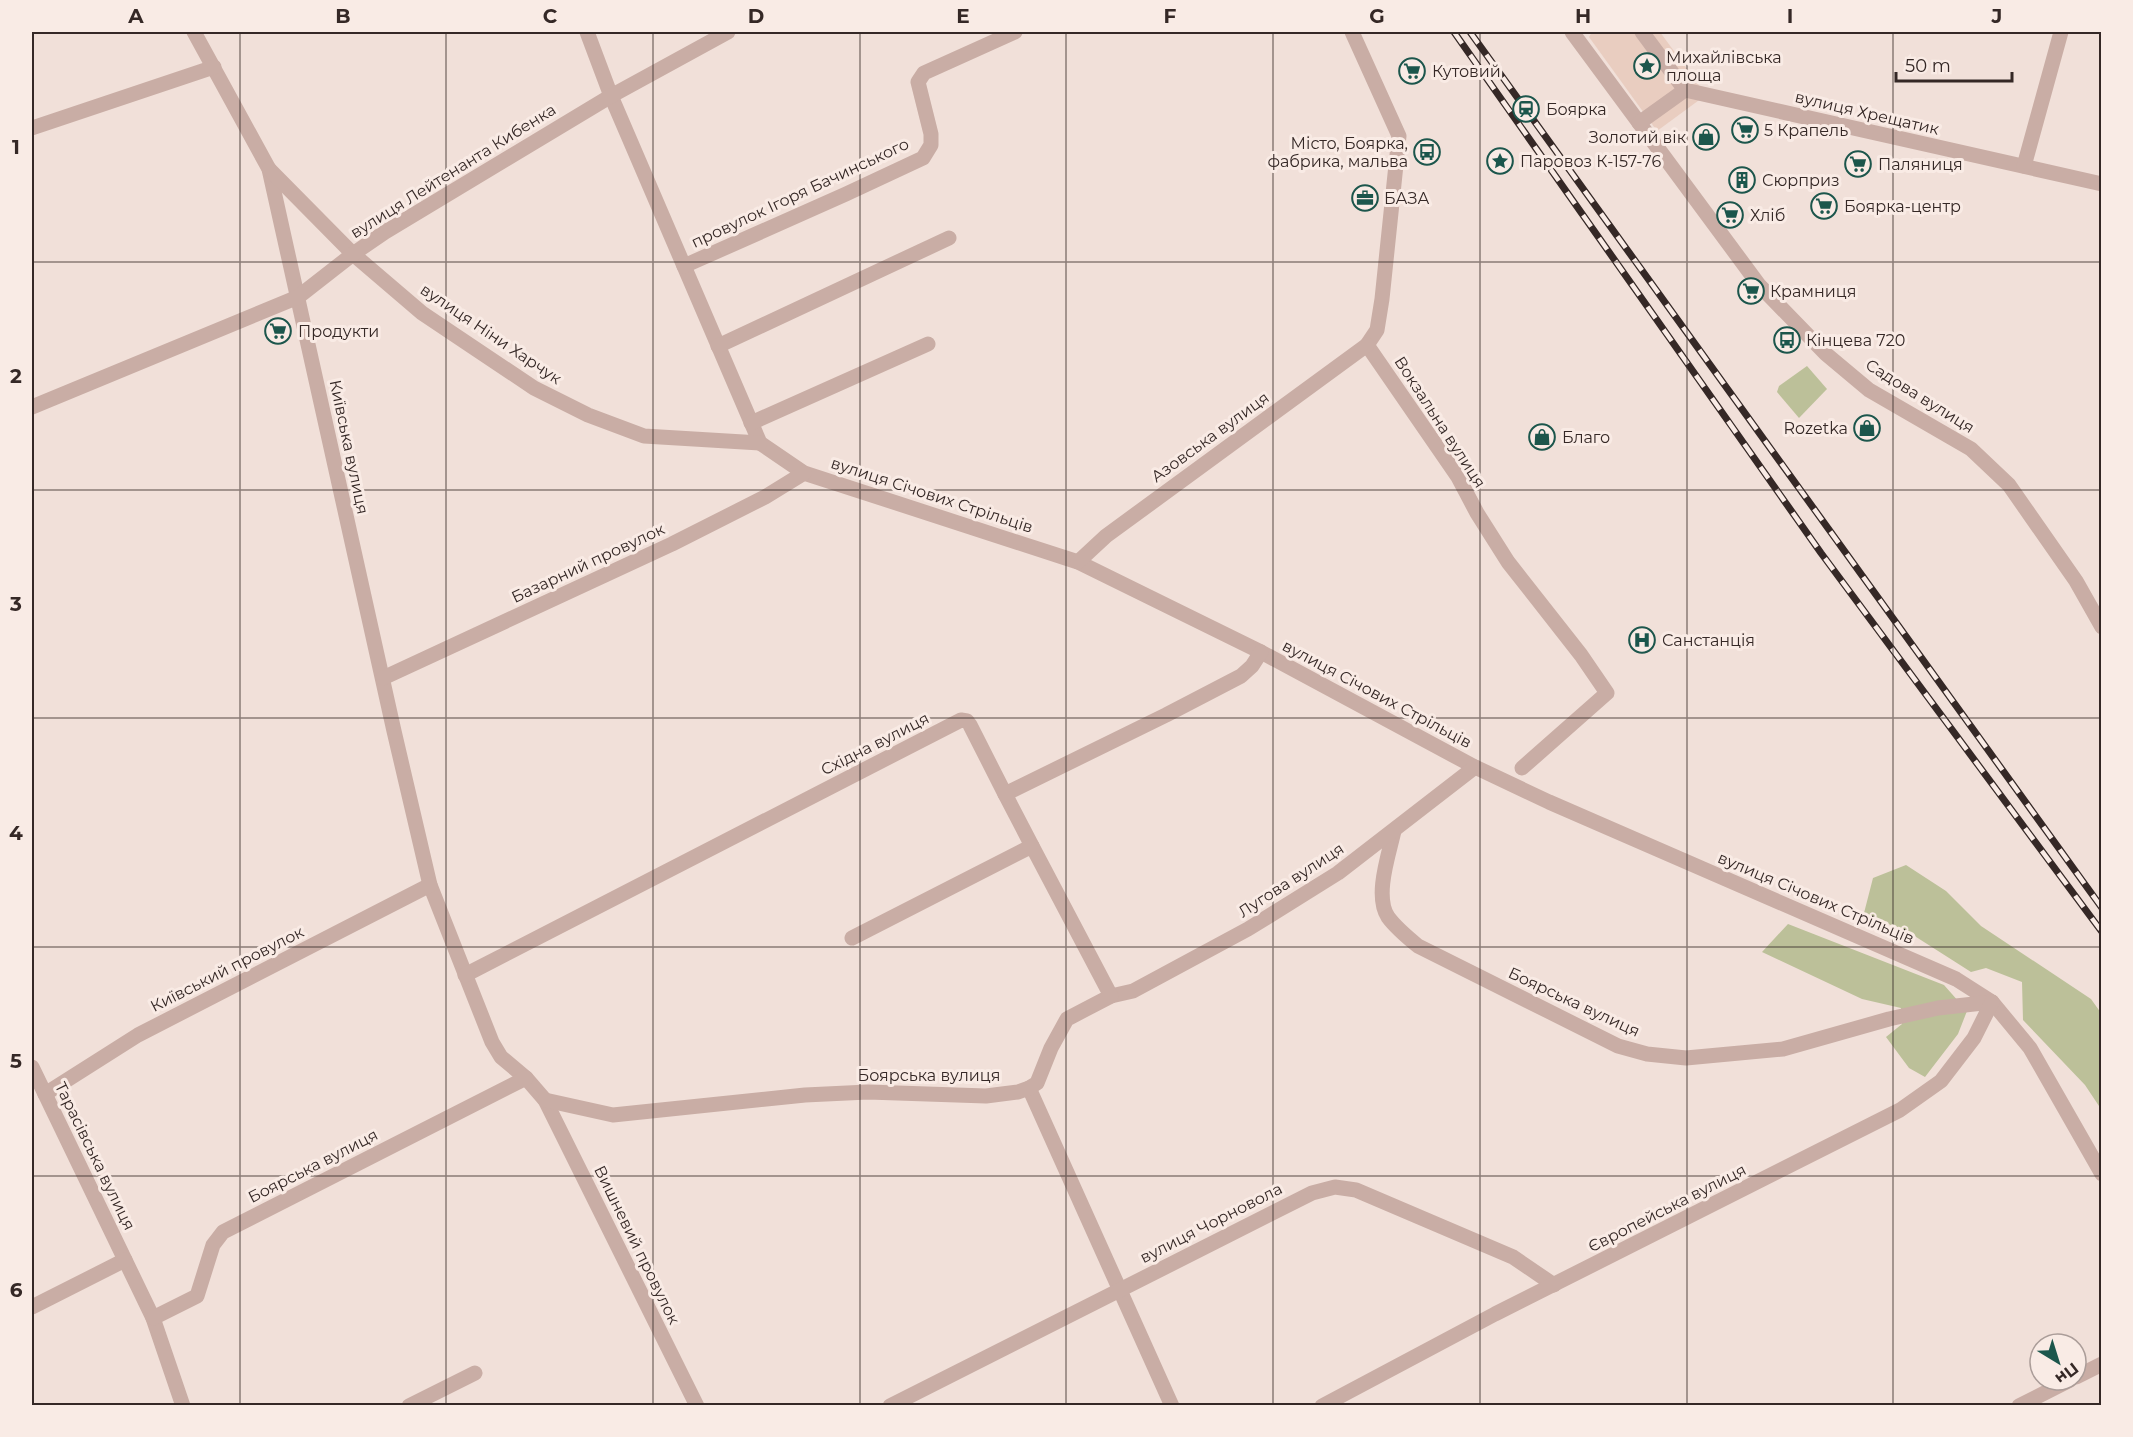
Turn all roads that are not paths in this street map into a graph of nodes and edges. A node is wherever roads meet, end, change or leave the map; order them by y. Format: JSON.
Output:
{"nodes":[{"id":1,"x":194,"y":32,"type":"edge"},
{"id":2,"x":587,"y":32,"type":"edge"},
{"id":3,"x":728,"y":32,"type":"edge"},
{"id":4,"x":1015,"y":32,"type":"edge"},
{"id":5,"x":1352,"y":32,"type":"edge"},
{"id":6,"x":1642,"y":32,"type":"edge"},
{"id":7,"x":2061,"y":32,"type":"edge"},
{"id":8,"x":1578,"y":34,"type":"edge"},
{"id":9,"x":214,"y":67,"type":"junction"},
{"id":10,"x":1685,"y":90,"type":"junction"},
{"id":11,"x":611,"y":96,"type":"junction"},
{"id":12,"x":1639,"y":123,"type":"junction"},
{"id":13,"x":32,"y":128,"type":"edge"},
{"id":14,"x":2024,"y":166,"type":"junction"},
{"id":15,"x":269,"y":169,"type":"junction"},
{"id":16,"x":2102,"y":183,"type":"edge"},
{"id":17,"x":949,"y":238,"type":"dead end"},
{"id":18,"x":353,"y":254,"type":"junction"},
{"id":19,"x":684,"y":266,"type":"junction"},
{"id":20,"x":298,"y":297,"type":"junction"},
{"id":21,"x":928,"y":344,"type":"dead end"},
{"id":22,"x":1367,"y":345,"type":"junction"},
{"id":23,"x":718,"y":346,"type":"junction"},
{"id":24,"x":32,"y":407,"type":"edge"},
{"id":25,"x":751,"y":423,"type":"junction"},
{"id":26,"x":760,"y":443,"type":"junction"},
{"id":27,"x":804,"y":473,"type":"junction"},
{"id":28,"x":1078,"y":562,"type":"junction"},
{"id":29,"x":2102,"y":627,"type":"edge"},
{"id":30,"x":1261,"y":652,"type":"junction"},
{"id":31,"x":383,"y":678,"type":"junction"},
{"id":32,"x":1474,"y":767,"type":"junction"},
{"id":33,"x":1522,"y":768,"type":"dead end"},
{"id":34,"x":1005,"y":794,"type":"junction"},
{"id":35,"x":1394,"y":831,"type":"junction"},
{"id":36,"x":1032,"y":846,"type":"junction"},
{"id":37,"x":430,"y":885,"type":"junction"},
{"id":38,"x":852,"y":938,"type":"dead end"},
{"id":39,"x":465,"y":975,"type":"junction"},
{"id":40,"x":1111,"y":996,"type":"junction"},
{"id":41,"x":1992,"y":1002,"type":"junction"},
{"id":42,"x":32,"y":1067,"type":"edge"},
{"id":43,"x":526,"y":1078,"type":"junction"},
{"id":44,"x":1029,"y":1088,"type":"junction"},
{"id":45,"x":45,"y":1094,"type":"junction"},
{"id":46,"x":545,"y":1100,"type":"junction"},
{"id":47,"x":2102,"y":1174,"type":"edge"},
{"id":48,"x":125,"y":1260,"type":"junction"},
{"id":49,"x":1554,"y":1285,"type":"junction"},
{"id":50,"x":1119,"y":1290,"type":"junction"},
{"id":51,"x":32,"y":1307,"type":"edge"},
{"id":52,"x":153,"y":1318,"type":"junction"},
{"id":53,"x":2102,"y":1364,"type":"edge"},
{"id":54,"x":2088,"y":1371,"type":"edge"},
{"id":55,"x":475,"y":1372,"type":"dead end"},
{"id":56,"x":2046,"y":1392,"type":"edge"},
{"id":57,"x":183,"y":1406,"type":"edge"},
{"id":58,"x":409,"y":1406,"type":"edge"},
{"id":59,"x":697,"y":1406,"type":"edge"},
{"id":60,"x":890,"y":1406,"type":"edge"},
{"id":61,"x":1172,"y":1406,"type":"edge"},
{"id":62,"x":1322,"y":1406,"type":"edge"},
{"id":63,"x":2019,"y":1406,"type":"edge"}],
"edges":[{"from":1,"to":9,"type":"street","name":"Київська вулиця"},
{"from":2,"to":11,"type":"street"},
{"from":3,"to":11,"type":"street","name":"вулиця Лейтенанта Кибенка"},
{"from":4,"to":19,"type":"street","name":"провулок Ігоря Бачинського"},
{"from":5,"to":22,"type":"street"},
{"from":6,"to":10,"type":"street"},
{"from":7,"to":14,"type":"street"},
{"from":8,"to":12,"type":"street"},
{"from":9,"to":13,"type":"street"},
{"from":9,"to":15,"type":"street","name":"Київська вулиця"},
{"from":10,"to":12,"type":"street"},
{"from":10,"to":14,"type":"street","name":"вулиця Хрещатик"},
{"from":11,"to":18,"type":"street","name":"вулиця Лейтенанта Кибенка"},
{"from":11,"to":19,"type":"street"},
{"from":12,"to":29,"type":"street","name":"Садова вулиця"},
{"from":14,"to":16,"type":"street","name":"вулиця Хрещатик"},
{"from":15,"to":18,"type":"street","name":"вулиця Ніни Харчук"},
{"from":15,"to":20,"type":"street","name":"Київська вулиця"},
{"from":17,"to":23,"type":"street"},
{"from":18,"to":20,"type":"street","name":"вулиця Лейтенанта Кибенка"},
{"from":18,"to":26,"type":"street","name":"вулиця Ніни Харчук"},
{"from":19,"to":23,"type":"street"},
{"from":20,"to":24,"type":"street","name":"вулиця Лейтенанта Кибенка"},
{"from":20,"to":31,"type":"street","name":"Київська вулиця"},
{"from":21,"to":25,"type":"street"},
{"from":22,"to":28,"type":"street","name":"Азовська вулиця"},
{"from":22,"to":33,"type":"street","name":"Вокзальна вулиця"},
{"from":23,"to":25,"type":"street"},
{"from":25,"to":26,"type":"street"},
{"from":26,"to":27,"type":"street","name":"вулиця Січових Стрільців"},
{"from":27,"to":28,"type":"street","name":"вулиця Січових Стрільців"},
{"from":27,"to":31,"type":"street","name":"Базарний провулок"},
{"from":28,"to":30,"type":"street","name":"вулиця Січових Стрільців"},
{"from":30,"to":32,"type":"street","name":"вулиця Січових Стрільців"},
{"from":30,"to":34,"type":"street"},
{"from":31,"to":37,"type":"street","name":"Київська вулиця"},
{"from":32,"to":35,"type":"street","name":"Лугова вулиця"},
{"from":32,"to":41,"type":"street","name":"вулиця Січових Стрільців"},
{"from":34,"to":36,"type":"street"},
{"from":34,"to":39,"type":"street","name":"Східна вулиця"},
{"from":35,"to":40,"type":"street","name":"Лугова вулиця"},
{"from":35,"to":41,"type":"street","name":"Боярська вулиця"},
{"from":36,"to":38,"type":"street"},
{"from":36,"to":40,"type":"street"},
{"from":37,"to":39,"type":"street","name":"Київська вулиця"},
{"from":37,"to":45,"type":"street","name":"Київський провулок"},
{"from":39,"to":43,"type":"street","name":"Вишневий провулок"},
{"from":40,"to":44,"type":"street"},
{"from":41,"to":47,"type":"street","name":"вулиця Січових Стрільців"},
{"from":41,"to":49,"type":"street","name":"Європейська вулиця"},
{"from":42,"to":45,"type":"street","name":"Тарасівська вулиця"},
{"from":43,"to":46,"type":"street","name":"Вишневий провулок"},
{"from":43,"to":52,"type":"street","name":"Боярська вулиця"},
{"from":44,"to":46,"type":"street","name":"Боярська вулиця"},
{"from":44,"to":50,"type":"street"},
{"from":45,"to":48,"type":"street","name":"Тарасівська вулиця"},
{"from":46,"to":59,"type":"street","name":"Вишневий провулок"},
{"from":48,"to":51,"type":"street"},
{"from":48,"to":52,"type":"street","name":"Тарасівська вулиця"},
{"from":49,"to":50,"type":"street","name":"вулиця Чорновола"},
{"from":49,"to":62,"type":"street","name":"Європейська вулиця"},
{"from":50,"to":60,"type":"street","name":"вулиця Чорновола"},
{"from":50,"to":61,"type":"street"},
{"from":52,"to":57,"type":"street","name":"Тарасівська вулиця"},
{"from":53,"to":54,"type":"street"},
{"from":55,"to":58,"type":"street"},
{"from":56,"to":63,"type":"street"}]}
